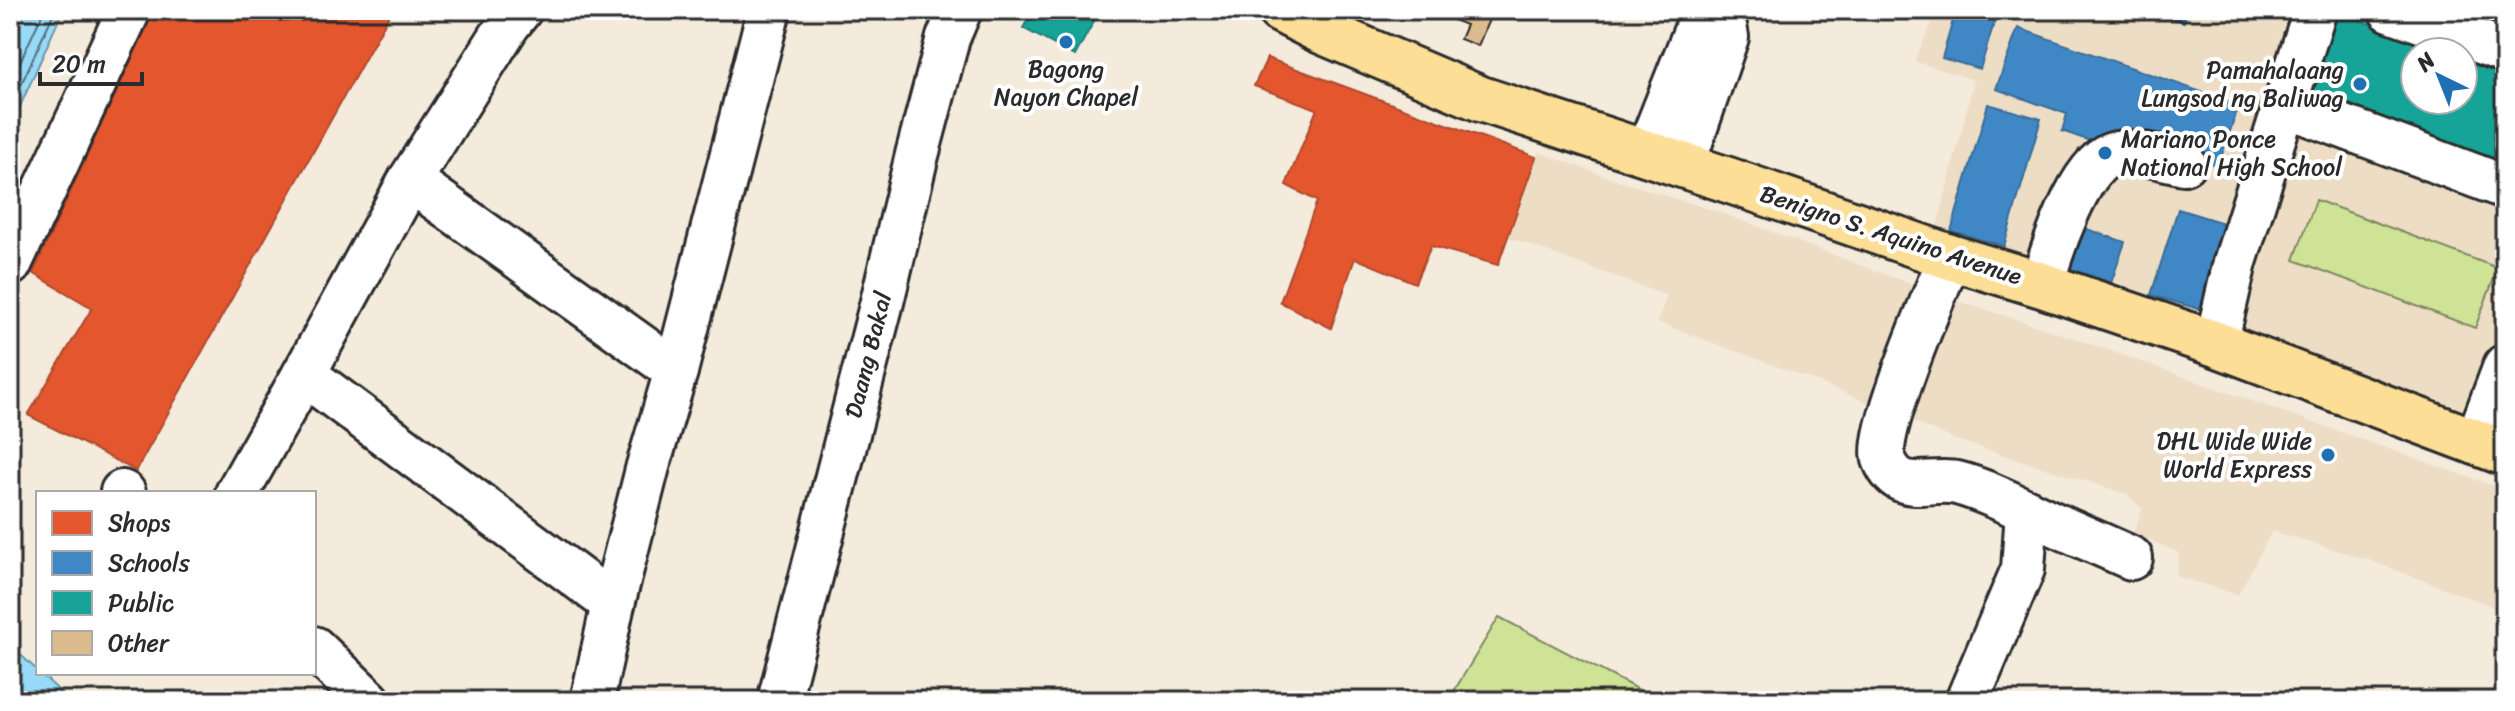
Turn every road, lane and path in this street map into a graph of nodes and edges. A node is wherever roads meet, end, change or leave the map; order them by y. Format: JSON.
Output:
{"nodes":[{"id":1,"x":129,"y":10,"type":"edge"},
{"id":2,"x":520,"y":10,"type":"edge"},
{"id":3,"x":769,"y":10,"type":"edge"},
{"id":4,"x":960,"y":10,"type":"edge"},
{"id":5,"x":1280,"y":10,"type":"edge"},
{"id":6,"x":1700,"y":10,"type":"edge"},
{"id":7,"x":1722,"y":10,"type":"edge"},
{"id":8,"x":2315,"y":10,"type":"edge"},
{"id":9,"x":2390,"y":10,"type":"edge"},
{"id":10,"x":2505,"y":51,"type":"edge"},
{"id":11,"x":2285,"y":105,"type":"junction"},
{"id":12,"x":1665,"y":159,"type":"junction"},
{"id":13,"x":2184,"y":163,"type":"dead end"},
{"id":14,"x":410,"y":180,"type":"junction"},
{"id":15,"x":2505,"y":187,"type":"edge"},
{"id":16,"x":1950,"y":257,"type":"junction"},
{"id":17,"x":10,"y":264,"type":"edge"},
{"id":18,"x":2042,"y":285,"type":"junction"},
{"id":19,"x":2216,"y":344,"type":"junction"},
{"id":20,"x":2505,"y":366,"type":"edge"},
{"id":21,"x":676,"y":371,"type":"junction"},
{"id":22,"x":304,"y":374,"type":"junction"},
{"id":23,"x":2491,"y":448,"type":"edge"},
{"id":24,"x":238,"y":491,"type":"edge"},
{"id":25,"x":2027,"y":511,"type":"junction"},
{"id":26,"x":2131,"y":558,"type":"dead end"},
{"id":27,"x":613,"y":604,"type":"junction"},
{"id":28,"x":316,"y":650,"type":"edge"},
{"id":29,"x":369,"y":701,"type":"edge"},
{"id":30,"x":592,"y":701,"type":"edge"},
{"id":31,"x":779,"y":701,"type":"edge"},
{"id":32,"x":1967,"y":701,"type":"edge"}],
"edges":[{"from":1,"to":17,"type":"street"},
{"from":2,"to":14,"type":"street"},
{"from":3,"to":21,"type":"street"},
{"from":4,"to":31,"type":"street","name":"Daang Bakal"},
{"from":5,"to":12,"type":"main road","name":"Benigno S. Aquino Avenue"},
{"from":6,"to":12,"type":"street"},
{"from":7,"to":12,"type":"street"},
{"from":8,"to":11,"type":"street"},
{"from":9,"to":10,"type":"street"},
{"from":11,"to":15,"type":"street"},
{"from":11,"to":19,"type":"street"},
{"from":12,"to":16,"type":"main road","name":"Benigno S. Aquino Avenue"},
{"from":13,"to":18,"type":"street"},
{"from":14,"to":21,"type":"street"},
{"from":14,"to":22,"type":"street"},
{"from":16,"to":18,"type":"main road","name":"Benigno S. Aquino Avenue"},
{"from":16,"to":25,"type":"street"},
{"from":18,"to":19,"type":"main road","name":"Benigno S. Aquino Avenue"},
{"from":19,"to":23,"type":"main road","name":"Benigno S. Aquino Avenue"},
{"from":20,"to":23,"type":"street"},
{"from":21,"to":27,"type":"street"},
{"from":22,"to":24,"type":"street"},
{"from":22,"to":27,"type":"street"},
{"from":25,"to":26,"type":"street"},
{"from":25,"to":32,"type":"street"},
{"from":27,"to":30,"type":"street"},
{"from":28,"to":29,"type":"street"}]}
